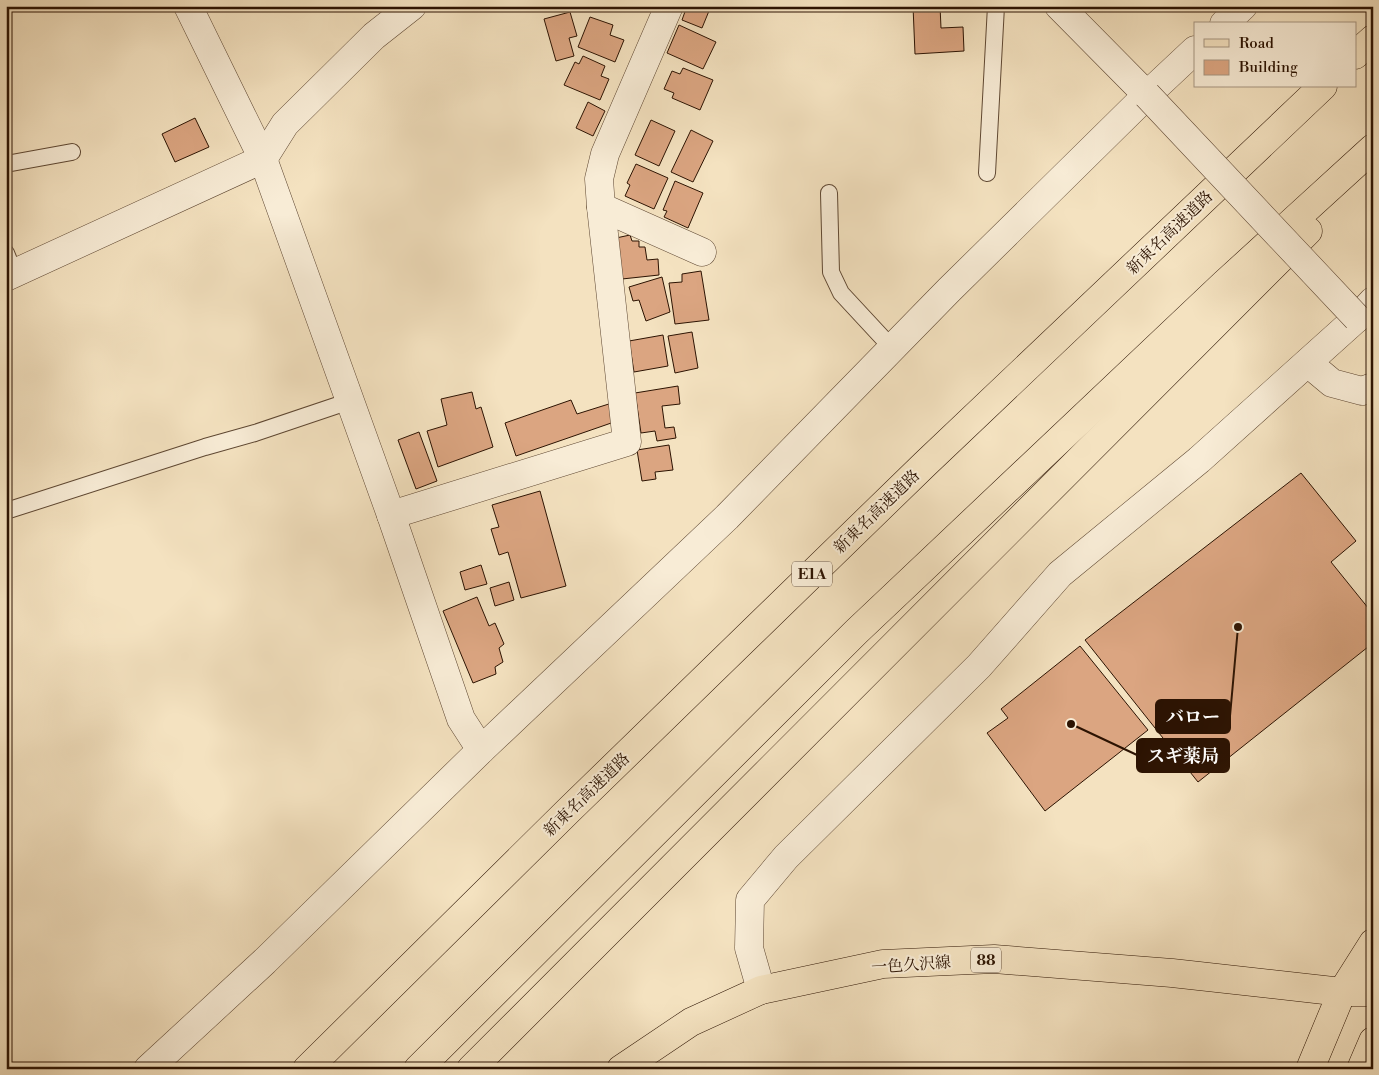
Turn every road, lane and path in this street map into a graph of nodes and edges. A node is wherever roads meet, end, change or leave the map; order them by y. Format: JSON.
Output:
{"nodes":[{"id":1,"x":188,"y":6,"type":"edge"},
{"id":2,"x":412,"y":6,"type":"edge"},
{"id":3,"x":669,"y":6,"type":"edge"},
{"id":4,"x":996,"y":6,"type":"edge"},
{"id":5,"x":1060,"y":6,"type":"edge"},
{"id":6,"x":1243,"y":6,"type":"edge"},
{"id":7,"x":1226,"y":22,"type":"edge"},
{"id":8,"x":1373,"y":39,"type":"edge"},
{"id":9,"x":1194,"y":51,"type":"edge"},
{"id":10,"x":1356,"y":54,"type":"edge"},
{"id":11,"x":1321,"y":88,"type":"edge"},
{"id":12,"x":1147,"y":95,"type":"junction"},
{"id":13,"x":1373,"y":148,"type":"edge"},
{"id":14,"x":72,"y":152,"type":"dead end"},
{"id":15,"x":263,"y":160,"type":"junction"},
{"id":16,"x":6,"y":164,"type":"edge"},
{"id":17,"x":1373,"y":166,"type":"edge"},
{"id":18,"x":987,"y":173,"type":"dead end"},
{"id":19,"x":829,"y":193,"type":"dead end"},
{"id":20,"x":601,"y":207,"type":"junction"},
{"id":21,"x":702,"y":252,"type":"dead end"},
{"id":22,"x":9,"y":268,"type":"edge"},
{"id":23,"x":1365,"y":310,"type":"edge"},
{"id":24,"x":892,"y":348,"type":"junction"},
{"id":25,"x":1308,"y":363,"type":"junction"},
{"id":26,"x":1373,"y":387,"type":"edge"},
{"id":27,"x":350,"y":401,"type":"junction"},
{"id":28,"x":6,"y":511,"type":"edge"},
{"id":29,"x":391,"y":515,"type":"junction"},
{"id":30,"x":481,"y":750,"type":"junction"},
{"id":31,"x":1373,"y":943,"type":"edge"},
{"id":32,"x":761,"y":990,"type":"junction"},
{"id":33,"x":1342,"y":992,"type":"junction"},
{"id":34,"x":1373,"y":992,"type":"edge"},
{"id":35,"x":1373,"y":1041,"type":"edge"},
{"id":36,"x":148,"y":1069,"type":"edge"},
{"id":37,"x":307,"y":1069,"type":"edge"},
{"id":38,"x":418,"y":1069,"type":"edge"},
{"id":39,"x":471,"y":1069,"type":"edge"},
{"id":40,"x":621,"y":1069,"type":"edge"},
{"id":41,"x":1310,"y":1069,"type":"edge"},
{"id":42,"x":1360,"y":1069,"type":"edge"}],
"edges":[{"from":1,"to":15,"type":"street"},
{"from":2,"to":15,"type":"street"},
{"from":3,"to":20,"type":"street"},
{"from":4,"to":18,"type":"lane"},
{"from":5,"to":12,"type":"street"},
{"from":6,"to":7,"type":"street"},
{"from":8,"to":10,"type":"main road"},
{"from":9,"to":12,"type":"street"},
{"from":11,"to":37,"type":"main road","name":"新東名高速道路","number":"E1A"},
{"from":12,"to":23,"type":"street","bridge":true},
{"from":12,"to":24,"type":"street"},
{"from":13,"to":38,"type":"main road"},
{"from":14,"to":16,"type":"lane"},
{"from":15,"to":22,"type":"street"},
{"from":15,"to":27,"type":"street"},
{"from":17,"to":39,"type":"main road"},
{"from":19,"to":24,"type":"lane"},
{"from":20,"to":21,"type":"street"},
{"from":20,"to":29,"type":"street"},
{"from":23,"to":25,"type":"street"},
{"from":24,"to":30,"type":"street"},
{"from":25,"to":26,"type":"street"},
{"from":25,"to":32,"type":"street"},
{"from":27,"to":28,"type":"lane"},
{"from":27,"to":29,"type":"street"},
{"from":29,"to":30,"type":"street"},
{"from":30,"to":36,"type":"street"},
{"from":31,"to":33,"type":"main road"},
{"from":32,"to":33,"type":"main road","name":"一色久沢線","number":"88"},
{"from":32,"to":40,"type":"main road","name":"一色久沢線","number":"88"},
{"from":33,"to":34,"type":"main road","name":"一色久沢線","number":"88"},
{"from":33,"to":41,"type":"main road"},
{"from":35,"to":42,"type":"main road"}]}
